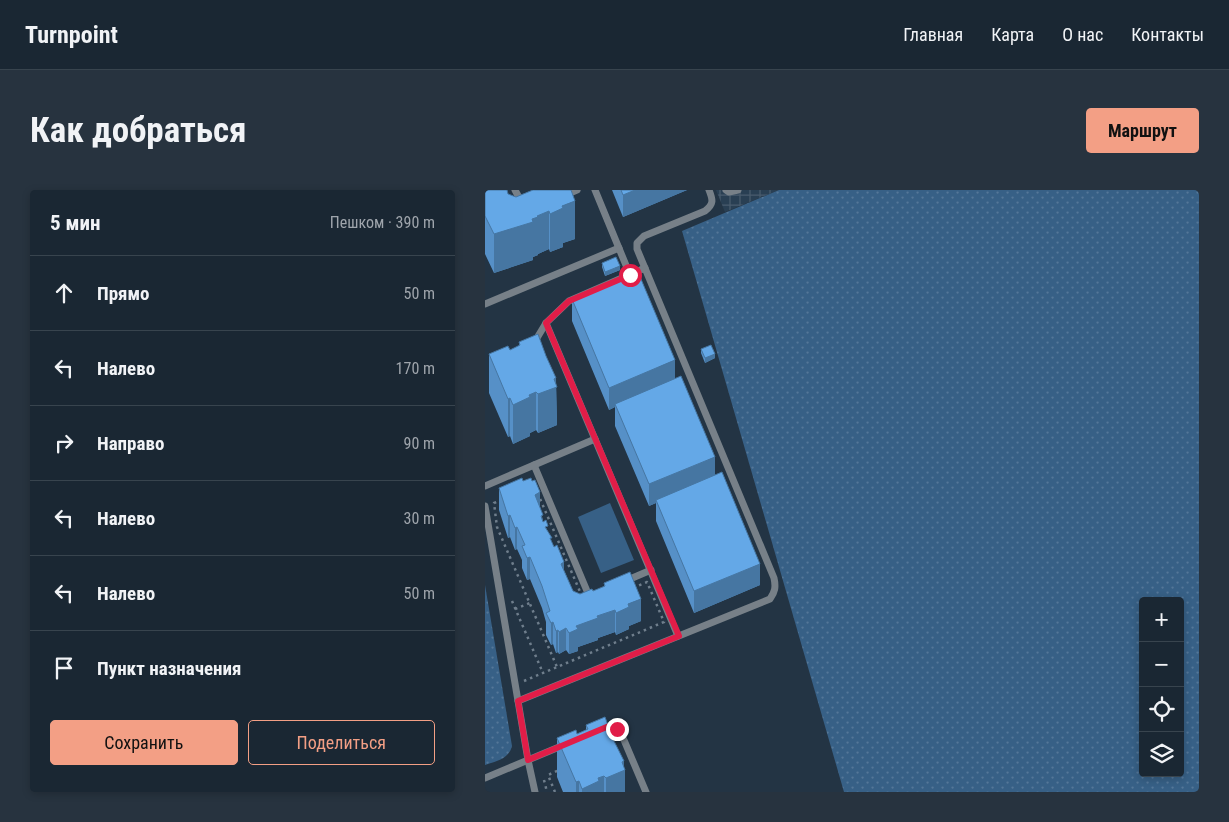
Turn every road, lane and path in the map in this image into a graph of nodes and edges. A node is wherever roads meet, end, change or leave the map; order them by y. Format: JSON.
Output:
{"nodes":[{"id":1,"x":515,"y":190,"type":"edge"},
{"id":2,"x":577,"y":190,"type":"edge"},
{"id":3,"x":595,"y":190,"type":"edge"},
{"id":4,"x":709,"y":190,"type":"edge"},
{"id":5,"x":726,"y":190,"type":"edge"},
{"id":6,"x":738,"y":190,"type":"edge"},
{"id":7,"x":560,"y":197,"type":"edge"},
{"id":8,"x":529,"y":208,"type":"edge"},
{"id":9,"x":619,"y":248,"type":"junction"},
{"id":10,"x":645,"y":268,"type":"junction"},
{"id":11,"x":630,"y":275,"type":"junction"},
{"id":12,"x":485,"y":304,"type":"edge"},
{"id":13,"x":546,"y":323,"type":"junction"},
{"id":14,"x":526,"y":350,"type":"edge"},
{"id":15,"x":681,"y":354,"type":"junction"},
{"id":16,"x":673,"y":357,"type":"edge"},
{"id":17,"x":595,"y":439,"type":"junction"},
{"id":18,"x":534,"y":465,"type":"junction"},
{"id":19,"x":485,"y":486,"type":"edge"},
{"id":20,"x":485,"y":506,"type":"edge"},
{"id":21,"x":497,"y":527,"type":"junction"},
{"id":22,"x":500,"y":544,"type":"dead end"},
{"id":23,"x":651,"y":570,"type":"junction"},
{"id":24,"x":619,"y":584,"type":"edge"},
{"id":25,"x":603,"y":591,"type":"edge"},
{"id":26,"x":510,"y":596,"type":"dead end"},
{"id":27,"x":530,"y":603,"type":"junction"},
{"id":28,"x":515,"y":609,"type":"junction"},
{"id":29,"x":679,"y":636,"type":"junction"},
{"id":30,"x":557,"y":667,"type":"junction"},
{"id":31,"x":543,"y":673,"type":"junction"},
{"id":32,"x":516,"y":685,"type":"junction"},
{"id":33,"x":518,"y":701,"type":"junction"},
{"id":34,"x":593,"y":733,"type":"edge"},
{"id":35,"x":569,"y":743,"type":"edge"},
{"id":36,"x":528,"y":760,"type":"junction"},
{"id":37,"x":563,"y":769,"type":"edge"},
{"id":38,"x":485,"y":778,"type":"edge"},
{"id":39,"x":544,"y":780,"type":"dead end"},
{"id":40,"x":535,"y":792,"type":"edge"},
{"id":41,"x":547,"y":792,"type":"edge"},
{"id":42,"x":555,"y":792,"type":"edge"},
{"id":43,"x":646,"y":792,"type":"edge"}],
"edges":[{"from":1,"to":8,"type":"lane"},
{"from":2,"to":7,"type":"lane"},
{"from":3,"to":9,"type":"lane"},
{"from":4,"to":10,"type":"lane"},
{"from":5,"to":6,"type":"lane"},
{"from":9,"to":11,"type":"lane"},
{"from":9,"to":12,"type":"lane"},
{"from":10,"to":11,"type":"lane"},
{"from":10,"to":15,"type":"lane"},
{"from":11,"to":13,"type":"lane"},
{"from":13,"to":14,"type":"lane"},
{"from":13,"to":17,"type":"lane"},
{"from":15,"to":16,"type":"lane"},
{"from":15,"to":29,"type":"lane"},
{"from":17,"to":18,"type":"lane"},
{"from":17,"to":23,"type":"lane"},
{"from":18,"to":19,"type":"lane"},
{"from":18,"to":25,"type":"lane"},
{"from":20,"to":32,"type":"lane"},
{"from":21,"to":22,"type":"path"},
{"from":21,"to":27,"type":"path"},
{"from":21,"to":30,"type":"path"},
{"from":23,"to":24,"type":"lane"},
{"from":23,"to":29,"type":"lane"},
{"from":26,"to":28,"type":"path"},
{"from":27,"to":28,"type":"path"},
{"from":27,"to":30,"type":"path"},
{"from":28,"to":31,"type":"path"},
{"from":29,"to":33,"type":"lane"},
{"from":30,"to":31,"type":"path"},
{"from":31,"to":32,"type":"path"},
{"from":32,"to":33,"type":"lane"},
{"from":33,"to":36,"type":"lane"},
{"from":34,"to":43,"type":"lane"},
{"from":35,"to":36,"type":"lane"},
{"from":36,"to":38,"type":"lane"},
{"from":36,"to":40,"type":"lane"},
{"from":37,"to":42,"type":"path"},
{"from":39,"to":41,"type":"path"}]}
